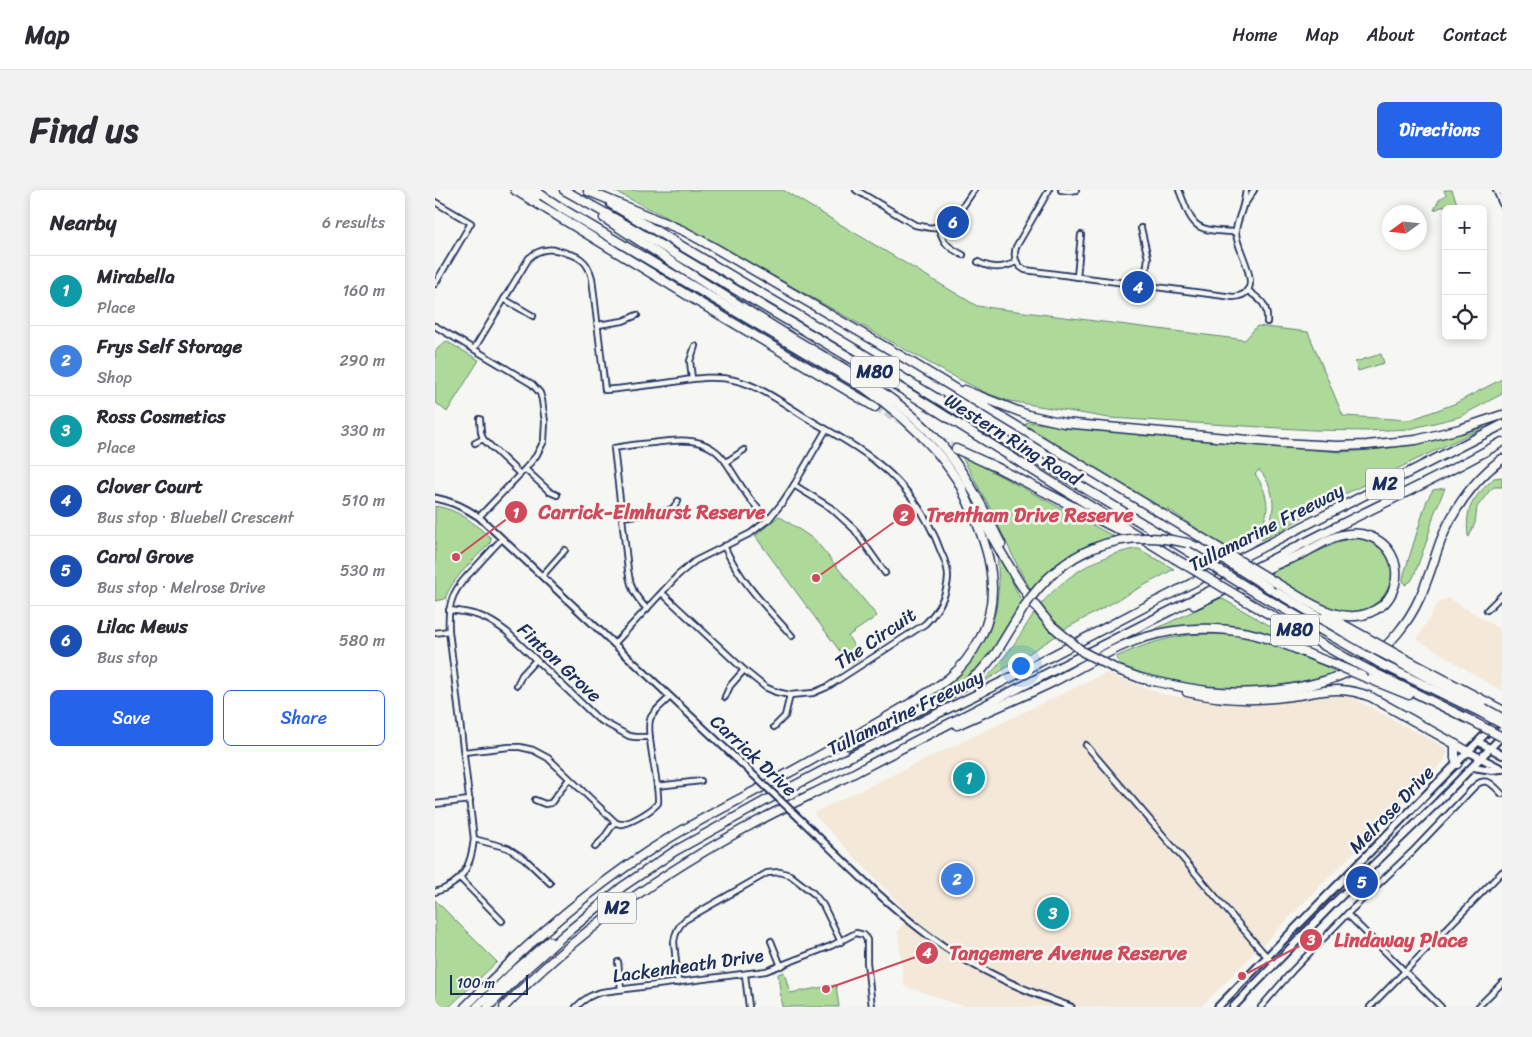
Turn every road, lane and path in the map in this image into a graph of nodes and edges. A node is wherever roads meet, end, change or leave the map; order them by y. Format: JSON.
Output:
{"nodes":[{"id":1,"x":515,"y":190,"type":"edge"},
{"id":2,"x":525,"y":190,"type":"edge"},
{"id":3,"x":535,"y":190,"type":"edge"},
{"id":4,"x":564,"y":190,"type":"edge"},
{"id":5,"x":588,"y":190,"type":"edge"},
{"id":6,"x":857,"y":190,"type":"edge"},
{"id":7,"x":974,"y":190,"type":"edge"},
{"id":8,"x":1049,"y":190,"type":"edge"},
{"id":9,"x":1061,"y":190,"type":"edge"},
{"id":10,"x":1076,"y":190,"type":"edge"},
{"id":11,"x":1179,"y":190,"type":"edge"},
{"id":12,"x":1246,"y":190,"type":"edge"},
{"id":13,"x":1254,"y":190,"type":"edge"},
{"id":14,"x":1496,"y":190,"type":"edge"},
{"id":15,"x":572,"y":194,"type":"junction"},
{"id":16,"x":435,"y":202,"type":"edge"},
{"id":17,"x":1502,"y":204,"type":"edge"},
{"id":18,"x":1243,"y":208,"type":"junction"},
{"id":19,"x":566,"y":211,"type":"junction"},
{"id":20,"x":939,"y":227,"type":"junction"},
{"id":21,"x":1141,"y":228,"type":"dead end"},
{"id":22,"x":1236,"y":232,"type":"junction"},
{"id":23,"x":1081,"y":235,"type":"dead end"},
{"id":24,"x":963,"y":255,"type":"dead end"},
{"id":25,"x":978,"y":262,"type":"dead end"},
{"id":26,"x":1016,"y":262,"type":"junction"},
{"id":27,"x":1077,"y":277,"type":"junction"},
{"id":28,"x":435,"y":284,"type":"edge"},
{"id":29,"x":1144,"y":286,"type":"junction"},
{"id":30,"x":1247,"y":290,"type":"junction"},
{"id":31,"x":504,"y":299,"type":"junction"},
{"id":32,"x":637,"y":315,"type":"dead end"},
{"id":33,"x":533,"y":316,"type":"dead end"},
{"id":34,"x":1267,"y":322,"type":"dead end"},
{"id":35,"x":598,"y":325,"type":"junction"},
{"id":36,"x":435,"y":326,"type":"edge"},
{"id":37,"x":695,"y":346,"type":"dead end"},
{"id":38,"x":473,"y":349,"type":"junction"},
{"id":39,"x":926,"y":371,"type":"junction"},
{"id":40,"x":692,"y":379,"type":"junction"},
{"id":41,"x":875,"y":407,"type":"tunnel mouth"},
{"id":42,"x":1502,"y":415,"type":"edge"},
{"id":43,"x":480,"y":420,"type":"dead end"},
{"id":44,"x":1502,"y":425,"type":"edge"},
{"id":45,"x":826,"y":430,"type":"junction"},
{"id":46,"x":483,"y":439,"type":"junction"},
{"id":47,"x":1502,"y":442,"type":"edge"},
{"id":48,"x":475,"y":443,"type":"dead end"},
{"id":49,"x":956,"y":449,"type":"tunnel mouth"},
{"id":50,"x":744,"y":450,"type":"dead end"},
{"id":51,"x":1502,"y":459,"type":"edge"},
{"id":52,"x":726,"y":462,"type":"junction"},
{"id":53,"x":525,"y":469,"type":"junction"},
{"id":54,"x":520,"y":474,"type":"junction"},
{"id":55,"x":959,"y":483,"type":"junction"},
{"id":56,"x":794,"y":485,"type":"junction"},
{"id":57,"x":557,"y":495,"type":"dead end"},
{"id":58,"x":435,"y":498,"type":"edge"},
{"id":59,"x":678,"y":501,"type":"dead end"},
{"id":60,"x":479,"y":517,"type":"junction"},
{"id":61,"x":622,"y":517,"type":"junction"},
{"id":62,"x":769,"y":519,"type":"junction"},
{"id":63,"x":502,"y":539,"type":"junction"},
{"id":64,"x":725,"y":546,"type":"junction"},
{"id":65,"x":565,"y":550,"type":"dead end"},
{"id":66,"x":1174,"y":558,"type":"junction"},
{"id":67,"x":885,"y":573,"type":"dead end"},
{"id":68,"x":542,"y":576,"type":"junction"},
{"id":69,"x":1020,"y":584,"type":"junction"},
{"id":70,"x":1278,"y":584,"type":"junction"},
{"id":71,"x":662,"y":593,"type":"junction"},
{"id":72,"x":1502,"y":594,"type":"edge"},
{"id":73,"x":647,"y":609,"type":"junction"},
{"id":74,"x":449,"y":610,"type":"junction"},
{"id":75,"x":1487,"y":610,"type":"dead end"},
{"id":76,"x":449,"y":631,"type":"junction"},
{"id":77,"x":435,"y":632,"type":"edge"},
{"id":78,"x":792,"y":636,"type":"dead end"},
{"id":79,"x":1109,"y":643,"type":"junction"},
{"id":80,"x":1369,"y":643,"type":"junction"},
{"id":81,"x":614,"y":644,"type":"junction"},
{"id":82,"x":536,"y":660,"type":"junction"},
{"id":83,"x":744,"y":670,"type":"junction"},
{"id":84,"x":1140,"y":678,"type":"junction"},
{"id":85,"x":517,"y":685,"type":"dead end"},
{"id":86,"x":790,"y":695,"type":"junction"},
{"id":87,"x":670,"y":697,"type":"junction"},
{"id":88,"x":725,"y":697,"type":"dead end"},
{"id":89,"x":1432,"y":702,"type":"junction"},
{"id":90,"x":1484,"y":708,"type":"junction"},
{"id":91,"x":1502,"y":710,"type":"edge"},
{"id":92,"x":1502,"y":718,"type":"edge"},
{"id":93,"x":1502,"y":724,"type":"edge"},
{"id":94,"x":774,"y":727,"type":"dead end"},
{"id":95,"x":1502,"y":736,"type":"edge"},
{"id":96,"x":650,"y":737,"type":"junction"},
{"id":97,"x":1479,"y":742,"type":"junction"},
{"id":98,"x":1455,"y":744,"type":"junction"},
{"id":99,"x":1085,"y":745,"type":"dead end"},
{"id":100,"x":1490,"y":748,"type":"junction"},
{"id":101,"x":464,"y":752,"type":"junction"},
{"id":102,"x":1469,"y":752,"type":"junction"},
{"id":103,"x":1502,"y":755,"type":"edge"},
{"id":104,"x":1481,"y":758,"type":"junction"},
{"id":105,"x":1457,"y":764,"type":"junction"},
{"id":106,"x":1473,"y":767,"type":"junction"},
{"id":107,"x":1502,"y":769,"type":"edge"},
{"id":108,"x":851,"y":775,"type":"junction"},
{"id":109,"x":783,"y":776,"type":"junction"},
{"id":110,"x":569,"y":779,"type":"junction"},
{"id":111,"x":701,"y":781,"type":"dead end"},
{"id":112,"x":657,"y":786,"type":"junction"},
{"id":113,"x":1502,"y":794,"type":"edge"},
{"id":114,"x":470,"y":800,"type":"junction"},
{"id":115,"x":535,"y":800,"type":"dead end"},
{"id":116,"x":435,"y":804,"type":"edge"},
{"id":117,"x":615,"y":822,"type":"junction"},
{"id":118,"x":475,"y":839,"type":"junction"},
{"id":119,"x":595,"y":847,"type":"dead end"},
{"id":120,"x":1363,"y":860,"type":"junction"},
{"id":121,"x":1371,"y":867,"type":"junction"},
{"id":122,"x":1502,"y":872,"type":"edge"},
{"id":123,"x":460,"y":878,"type":"junction"},
{"id":124,"x":550,"y":882,"type":"dead end"},
{"id":125,"x":622,"y":887,"type":"junction"},
{"id":126,"x":435,"y":892,"type":"edge"},
{"id":127,"x":1347,"y":914,"type":"junction"},
{"id":128,"x":502,"y":921,"type":"dead end"},
{"id":129,"x":1306,"y":932,"type":"junction"},
{"id":130,"x":1299,"y":940,"type":"junction"},
{"id":131,"x":771,"y":941,"type":"dead end"},
{"id":132,"x":841,"y":942,"type":"junction"},
{"id":133,"x":1314,"y":948,"type":"junction"},
{"id":134,"x":1267,"y":956,"type":"junction"},
{"id":135,"x":617,"y":962,"type":"dead end"},
{"id":136,"x":1275,"y":964,"type":"junction"},
{"id":137,"x":781,"y":966,"type":"junction"},
{"id":138,"x":1405,"y":971,"type":"junction"},
{"id":139,"x":745,"y":975,"type":"junction"},
{"id":140,"x":1502,"y":982,"type":"edge"},
{"id":141,"x":678,"y":983,"type":"junction"},
{"id":142,"x":621,"y":990,"type":"junction"},
{"id":143,"x":579,"y":1006,"type":"edge"},
{"id":144,"x":465,"y":1007,"type":"edge"},
{"id":145,"x":477,"y":1007,"type":"edge"},
{"id":146,"x":489,"y":1007,"type":"edge"},
{"id":147,"x":505,"y":1007,"type":"edge"},
{"id":148,"x":749,"y":1007,"type":"edge"},
{"id":149,"x":872,"y":1007,"type":"edge"},
{"id":150,"x":1071,"y":1007,"type":"edge"},
{"id":151,"x":1218,"y":1007,"type":"edge"},
{"id":152,"x":1233,"y":1007,"type":"edge"},
{"id":153,"x":1261,"y":1007,"type":"edge"},
{"id":154,"x":1370,"y":1007,"type":"edge"},
{"id":155,"x":1441,"y":1007,"type":"edge"},
{"id":156,"x":1478,"y":1007,"type":"edge"}],
"edges":[{"from":1,"to":41,"type":"highway"},
{"from":2,"to":19,"type":"highway"},
{"from":3,"to":19,"type":"highway"},
{"from":4,"to":15,"type":"highway","name":"Western Ring Road","number":"M80"},
{"from":5,"to":39,"type":"highway"},
{"from":5,"to":90,"type":"highway","name":"Western Ring Road","number":"M80","bridge":true},
{"from":6,"to":20,"type":"street"},
{"from":7,"to":20,"type":"street"},
{"from":8,"to":26,"type":"street"},
{"from":9,"to":10,"type":"street"},
{"from":11,"to":22,"type":"street"},
{"from":12,"to":18,"type":"street"},
{"from":13,"to":18,"type":"street"},
{"from":14,"to":17,"type":"street"},
{"from":15,"to":66,"type":"highway","name":"Western Ring Road","number":"M80"},
{"from":15,"to":69,"type":"highway"},
{"from":16,"to":28,"type":"street"},
{"from":18,"to":22,"type":"street"},
{"from":19,"to":55,"type":"highway"},
{"from":20,"to":24,"type":"street"},
{"from":21,"to":29,"type":"street"},
{"from":22,"to":30,"type":"street"},
{"from":23,"to":27,"type":"street"},
{"from":25,"to":26,"type":"street"},
{"from":26,"to":27,"type":"street"},
{"from":27,"to":29,"type":"street"},
{"from":29,"to":30,"type":"street"},
{"from":30,"to":34,"type":"street"},
{"from":31,"to":33,"type":"street"},
{"from":31,"to":35,"type":"street"},
{"from":31,"to":38,"type":"street"},
{"from":32,"to":35,"type":"street"},
{"from":35,"to":40,"type":"street","name":"The Circuit"},
{"from":36,"to":38,"type":"street"},
{"from":37,"to":40,"type":"street"},
{"from":38,"to":53,"type":"street"},
{"from":39,"to":42,"type":"highway"},
{"from":39,"to":70,"type":"highway","bridge":true},
{"from":40,"to":45,"type":"street","name":"The Circuit"},
{"from":43,"to":46,"type":"street"},
{"from":44,"to":125,"type":"highway","name":"Tullamarine Freeway","number":"M2"},
{"from":45,"to":56,"type":"street"},
{"from":45,"to":86,"type":"street","name":"The Circuit"},
{"from":46,"to":48,"type":"street"},
{"from":46,"to":54,"type":"street"},
{"from":47,"to":79,"type":"highway","name":"Tullamarine Freeway","number":"M2"},
{"from":49,"to":66,"type":"highway"},
{"from":50,"to":52,"type":"street"},
{"from":51,"to":84,"type":"highway"},
{"from":52,"to":61,"type":"street"},
{"from":52,"to":62,"type":"street"},
{"from":53,"to":54,"type":"street"},
{"from":53,"to":57,"type":"street"},
{"from":54,"to":60,"type":"street"},
{"from":55,"to":69,"type":"highway"},
{"from":55,"to":109,"type":"highway"},
{"from":56,"to":62,"type":"street"},
{"from":56,"to":67,"type":"street"},
{"from":58,"to":60,"type":"street","name":"Carrick Drive"},
{"from":59,"to":61,"type":"street"},
{"from":60,"to":63,"type":"street","name":"Carrick Drive"},
{"from":61,"to":73,"type":"street"},
{"from":62,"to":64,"type":"street"},
{"from":63,"to":68,"type":"street","name":"Carrick Drive"},
{"from":63,"to":74,"type":"street"},
{"from":64,"to":71,"type":"street"},
{"from":64,"to":78,"type":"street"},
{"from":65,"to":68,"type":"street"},
{"from":66,"to":89,"type":"highway","name":"Western Ring Road","number":"M80","bridge":true},
{"from":68,"to":81,"type":"street","name":"Carrick Drive"},
{"from":69,"to":84,"type":"highway","bridge":true},
{"from":70,"to":79,"type":"highway"},
{"from":70,"to":80,"type":"highway"},
{"from":71,"to":73,"type":"street"},
{"from":71,"to":83,"type":"street","name":"The Circuit"},
{"from":72,"to":75,"type":"street"},
{"from":73,"to":81,"type":"street"},
{"from":74,"to":76,"type":"street"},
{"from":74,"to":82,"type":"street","name":"Finton Grove"},
{"from":76,"to":77,"type":"street"},
{"from":76,"to":101,"type":"street"},
{"from":79,"to":108,"type":"highway","name":"Tullamarine Freeway","number":"M2"},
{"from":80,"to":90,"type":"highway","bridge":true},
{"from":80,"to":109,"type":"highway","bridge":true},
{"from":81,"to":87,"type":"street","name":"Carrick Drive"},
{"from":82,"to":85,"type":"street"},
{"from":82,"to":96,"type":"street","name":"Finton Grove"},
{"from":83,"to":86,"type":"street","name":"The Circuit"},
{"from":83,"to":88,"type":"street"},
{"from":84,"to":98,"type":"highway"},
{"from":86,"to":94,"type":"street"},
{"from":87,"to":96,"type":"street"},
{"from":87,"to":150,"type":"street","name":"Carrick Drive","bridge":true},
{"from":89,"to":95,"type":"highway","name":"Western Ring Road","number":"M80","bridge":true},
{"from":89,"to":108,"type":"highway","bridge":true},
{"from":90,"to":91,"type":"highway"},
{"from":90,"to":92,"type":"highway","bridge":true},
{"from":90,"to":93,"type":"highway","name":"Western Ring Road","number":"M80","bridge":true},
{"from":92,"to":97,"type":"main road","name":"Melrose Drive"},
{"from":95,"to":100,"type":"main road","name":"Melrose Drive"},
{"from":96,"to":112,"type":"street"},
{"from":97,"to":100,"type":"main road"},
{"from":97,"to":102,"type":"main road","name":"Melrose Drive"},
{"from":98,"to":102,"type":"highway"},
{"from":98,"to":105,"type":"highway"},
{"from":99,"to":134,"type":"street"},
{"from":100,"to":103,"type":"main road"},
{"from":100,"to":104,"type":"main road","name":"Melrose Drive"},
{"from":101,"to":110,"type":"street"},
{"from":101,"to":114,"type":"street"},
{"from":102,"to":104,"type":"main road"},
{"from":102,"to":105,"type":"main road","name":"Melrose Drive"},
{"from":104,"to":106,"type":"main road","name":"Melrose Drive"},
{"from":104,"to":107,"type":"main road"},
{"from":105,"to":120,"type":"main road","name":"Melrose Drive"},
{"from":106,"to":107,"type":"main road"},
{"from":106,"to":121,"type":"main road","name":"Melrose Drive"},
{"from":108,"to":147,"type":"highway","name":"Tullamarine Freeway","number":"M2"},
{"from":109,"to":144,"type":"highway"},
{"from":110,"to":115,"type":"street"},
{"from":110,"to":117,"type":"street"},
{"from":111,"to":112,"type":"street"},
{"from":112,"to":117,"type":"street"},
{"from":113,"to":127,"type":"street"},
{"from":114,"to":116,"type":"street"},
{"from":114,"to":118,"type":"street"},
{"from":117,"to":119,"type":"street"},
{"from":118,"to":123,"type":"street"},
{"from":118,"to":124,"type":"street"},
{"from":120,"to":121,"type":"main road"},
{"from":120,"to":134,"type":"main road","name":"Melrose Drive"},
{"from":121,"to":129,"type":"main road","name":"Melrose Drive"},
{"from":122,"to":138,"type":"street"},
{"from":123,"to":126,"type":"street"},
{"from":123,"to":128,"type":"street"},
{"from":125,"to":145,"type":"highway"},
{"from":125,"to":146,"type":"highway","name":"Tullamarine Freeway","number":"M2"},
{"from":127,"to":133,"type":"street"},
{"from":127,"to":138,"type":"street"},
{"from":129,"to":130,"type":"main road","name":"Melrose Drive"},
{"from":129,"to":133,"type":"street"},
{"from":130,"to":133,"type":"street"},
{"from":130,"to":136,"type":"main road","name":"Melrose Drive"},
{"from":131,"to":137,"type":"street"},
{"from":132,"to":137,"type":"street","name":"Lackenheath Drive"},
{"from":132,"to":141,"type":"street"},
{"from":132,"to":149,"type":"street","name":"Lackenheath Drive"},
{"from":133,"to":153,"type":"street"},
{"from":134,"to":136,"type":"street"},
{"from":134,"to":151,"type":"main road","name":"Melrose Drive"},
{"from":135,"to":142,"type":"street"},
{"from":136,"to":152,"type":"main road","name":"Melrose Drive"},
{"from":137,"to":139,"type":"street","name":"Lackenheath Drive"},
{"from":138,"to":154,"type":"street"},
{"from":138,"to":155,"type":"street"},
{"from":139,"to":141,"type":"street","name":"Lackenheath Drive"},
{"from":139,"to":148,"type":"street"},
{"from":140,"to":156,"type":"street"},
{"from":141,"to":142,"type":"street","name":"Lackenheath Drive"},
{"from":142,"to":143,"type":"street","name":"Lackenheath Drive"}]}
